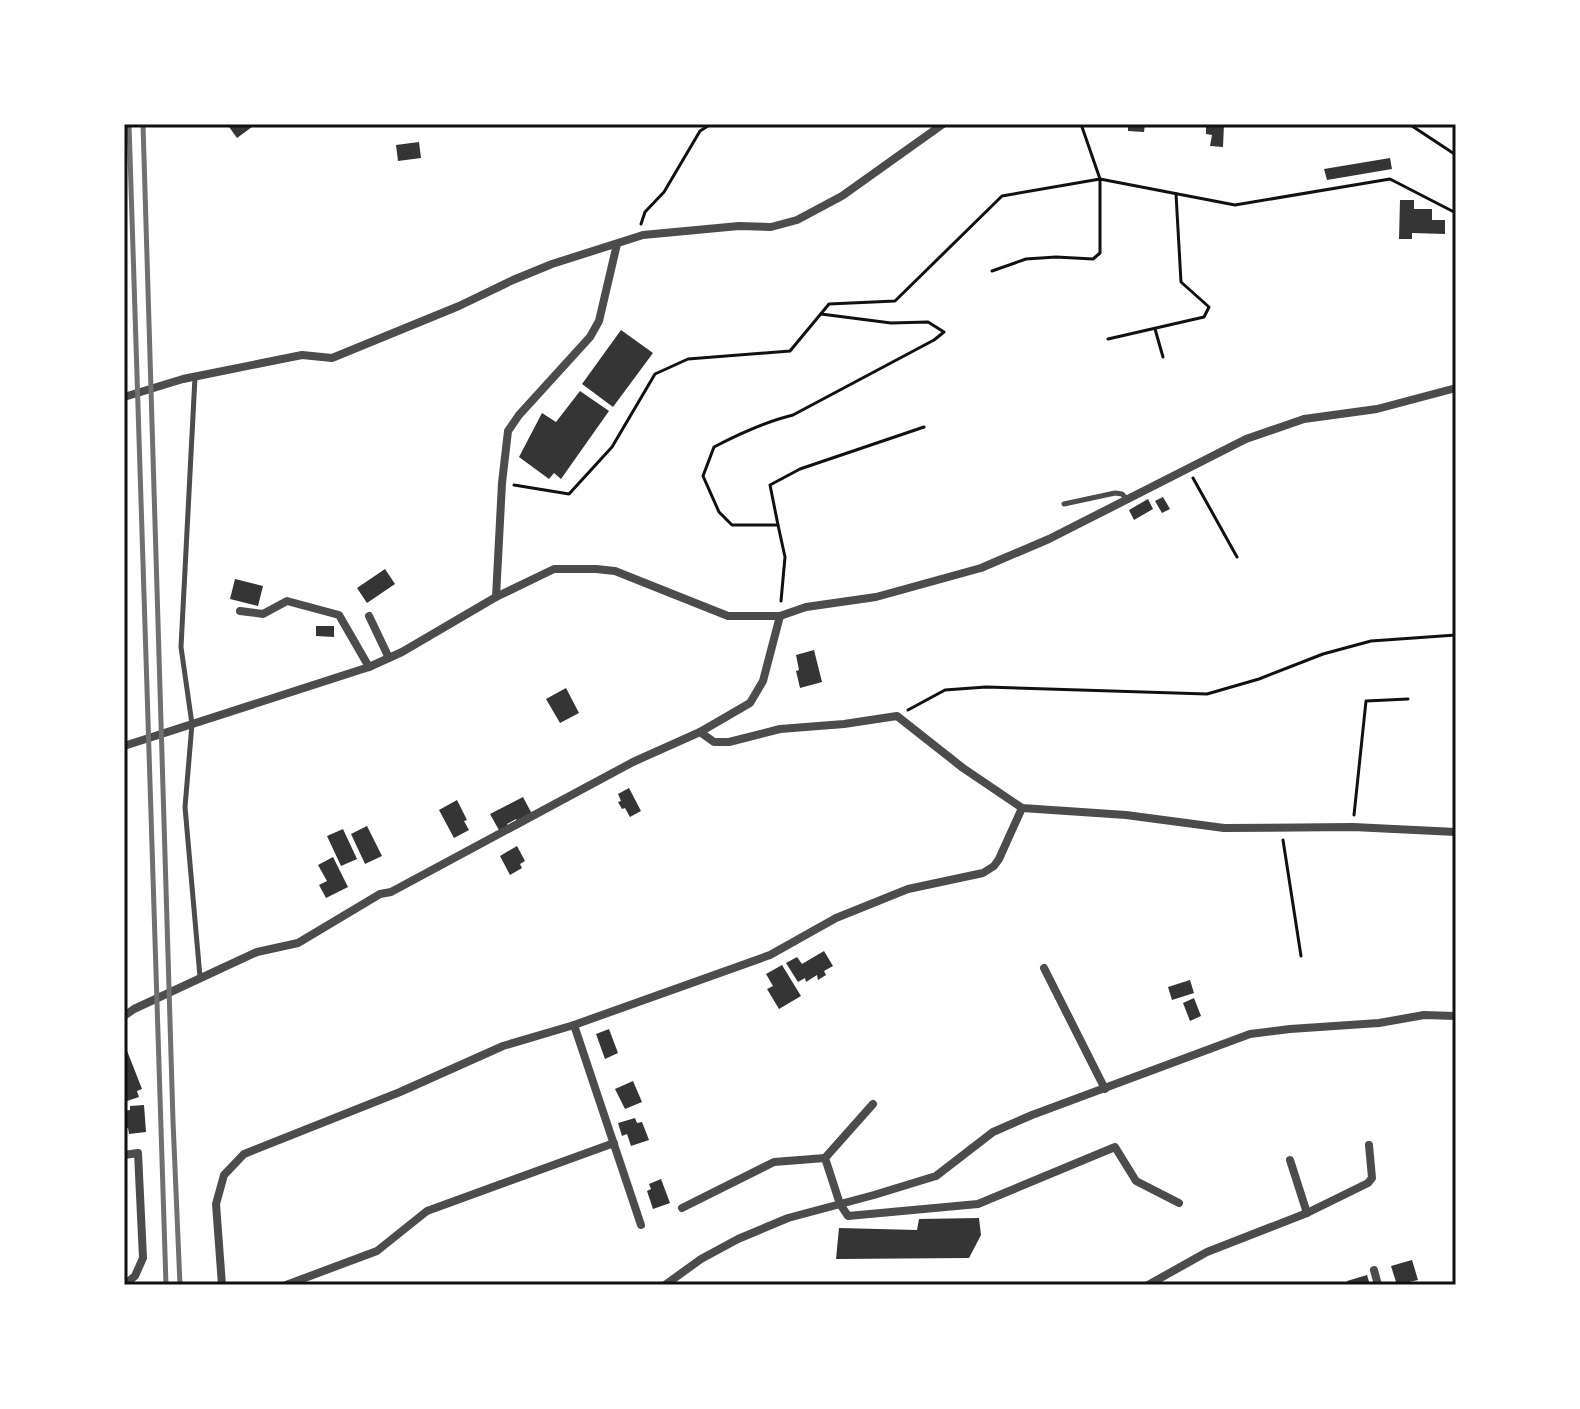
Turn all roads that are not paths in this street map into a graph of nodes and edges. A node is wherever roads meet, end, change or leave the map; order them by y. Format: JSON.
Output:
{"nodes":[{"id":1,"x":943,"y":124,"type":"edge"},
{"id":2,"x":617,"y":244,"type":"junction"},
{"id":3,"x":195,"y":376,"type":"junction"},
{"id":4,"x":1456,"y":388,"type":"edge"},
{"id":5,"x":124,"y":397,"type":"edge"},
{"id":6,"x":1128,"y":499,"type":"junction"},
{"id":7,"x":1064,"y":504,"type":"dead end"},
{"id":8,"x":496,"y":597,"type":"junction"},
{"id":9,"x":240,"y":611,"type":"dead end"},
{"id":10,"x":369,"y":616,"type":"dead end"},
{"id":11,"x":780,"y":616,"type":"junction"},
{"id":12,"x":389,"y":658,"type":"junction"},
{"id":13,"x":369,"y":667,"type":"junction"},
{"id":14,"x":192,"y":724,"type":"junction"},
{"id":15,"x":700,"y":732,"type":"junction"},
{"id":16,"x":124,"y":746,"type":"edge"},
{"id":17,"x":1022,"y":808,"type":"junction"},
{"id":18,"x":1456,"y":832,"type":"edge"},
{"id":19,"x":1044,"y":968,"type":"dead end"},
{"id":20,"x":201,"y":979,"type":"junction"},
{"id":21,"x":124,"y":1016,"type":"edge"},
{"id":22,"x":1456,"y":1016,"type":"edge"},
{"id":23,"x":574,"y":1025,"type":"junction"},
{"id":24,"x":1105,"y":1089,"type":"junction"},
{"id":25,"x":873,"y":1104,"type":"dead end"},
{"id":26,"x":614,"y":1143,"type":"junction"},
{"id":27,"x":1369,"y":1145,"type":"dead end"},
{"id":28,"x":124,"y":1155,"type":"edge"},
{"id":29,"x":825,"y":1158,"type":"junction"},
{"id":30,"x":1290,"y":1160,"type":"dead end"},
{"id":31,"x":1179,"y":1203,"type":"dead end"},
{"id":32,"x":840,"y":1204,"type":"junction"},
{"id":33,"x":682,"y":1208,"type":"dead end"},
{"id":34,"x":1307,"y":1213,"type":"junction"},
{"id":35,"x":641,"y":1225,"type":"dead end"},
{"id":36,"x":1374,"y":1270,"type":"dead end"},
{"id":37,"x":124,"y":1285,"type":"edge"},
{"id":38,"x":222,"y":1285,"type":"edge"},
{"id":39,"x":286,"y":1285,"type":"edge"},
{"id":40,"x":665,"y":1285,"type":"edge"},
{"id":41,"x":1148,"y":1285,"type":"edge"},
{"id":42,"x":1378,"y":1285,"type":"edge"}],
"edges":[{"from":1,"to":2,"type":"street"},
{"from":2,"to":3,"type":"street"},
{"from":2,"to":8,"type":"street"},
{"from":3,"to":5,"type":"street"},
{"from":3,"to":14,"type":"lane"},
{"from":4,"to":6,"type":"street"},
{"from":6,"to":7,"type":"lane"},
{"from":6,"to":11,"type":"street"},
{"from":8,"to":11,"type":"street"},
{"from":8,"to":12,"type":"street"},
{"from":9,"to":13,"type":"street"},
{"from":10,"to":12,"type":"street"},
{"from":11,"to":15,"type":"street"},
{"from":12,"to":13,"type":"street"},
{"from":13,"to":14,"type":"street"},
{"from":14,"to":16,"type":"street"},
{"from":14,"to":20,"type":"lane"},
{"from":15,"to":17,"type":"street"},
{"from":15,"to":20,"type":"street"},
{"from":17,"to":18,"type":"street"},
{"from":17,"to":23,"type":"street"},
{"from":19,"to":24,"type":"street"},
{"from":20,"to":21,"type":"street"},
{"from":22,"to":24,"type":"street"},
{"from":23,"to":26,"type":"street"},
{"from":23,"to":38,"type":"street"},
{"from":24,"to":32,"type":"street"},
{"from":25,"to":29,"type":"street"},
{"from":26,"to":35,"type":"street"},
{"from":26,"to":39,"type":"street"},
{"from":27,"to":34,"type":"street"},
{"from":28,"to":37,"type":"street"},
{"from":29,"to":32,"type":"street"},
{"from":29,"to":33,"type":"street"},
{"from":30,"to":34,"type":"street"},
{"from":31,"to":32,"type":"street"},
{"from":32,"to":40,"type":"street"},
{"from":34,"to":41,"type":"street"},
{"from":36,"to":42,"type":"street"}]}
